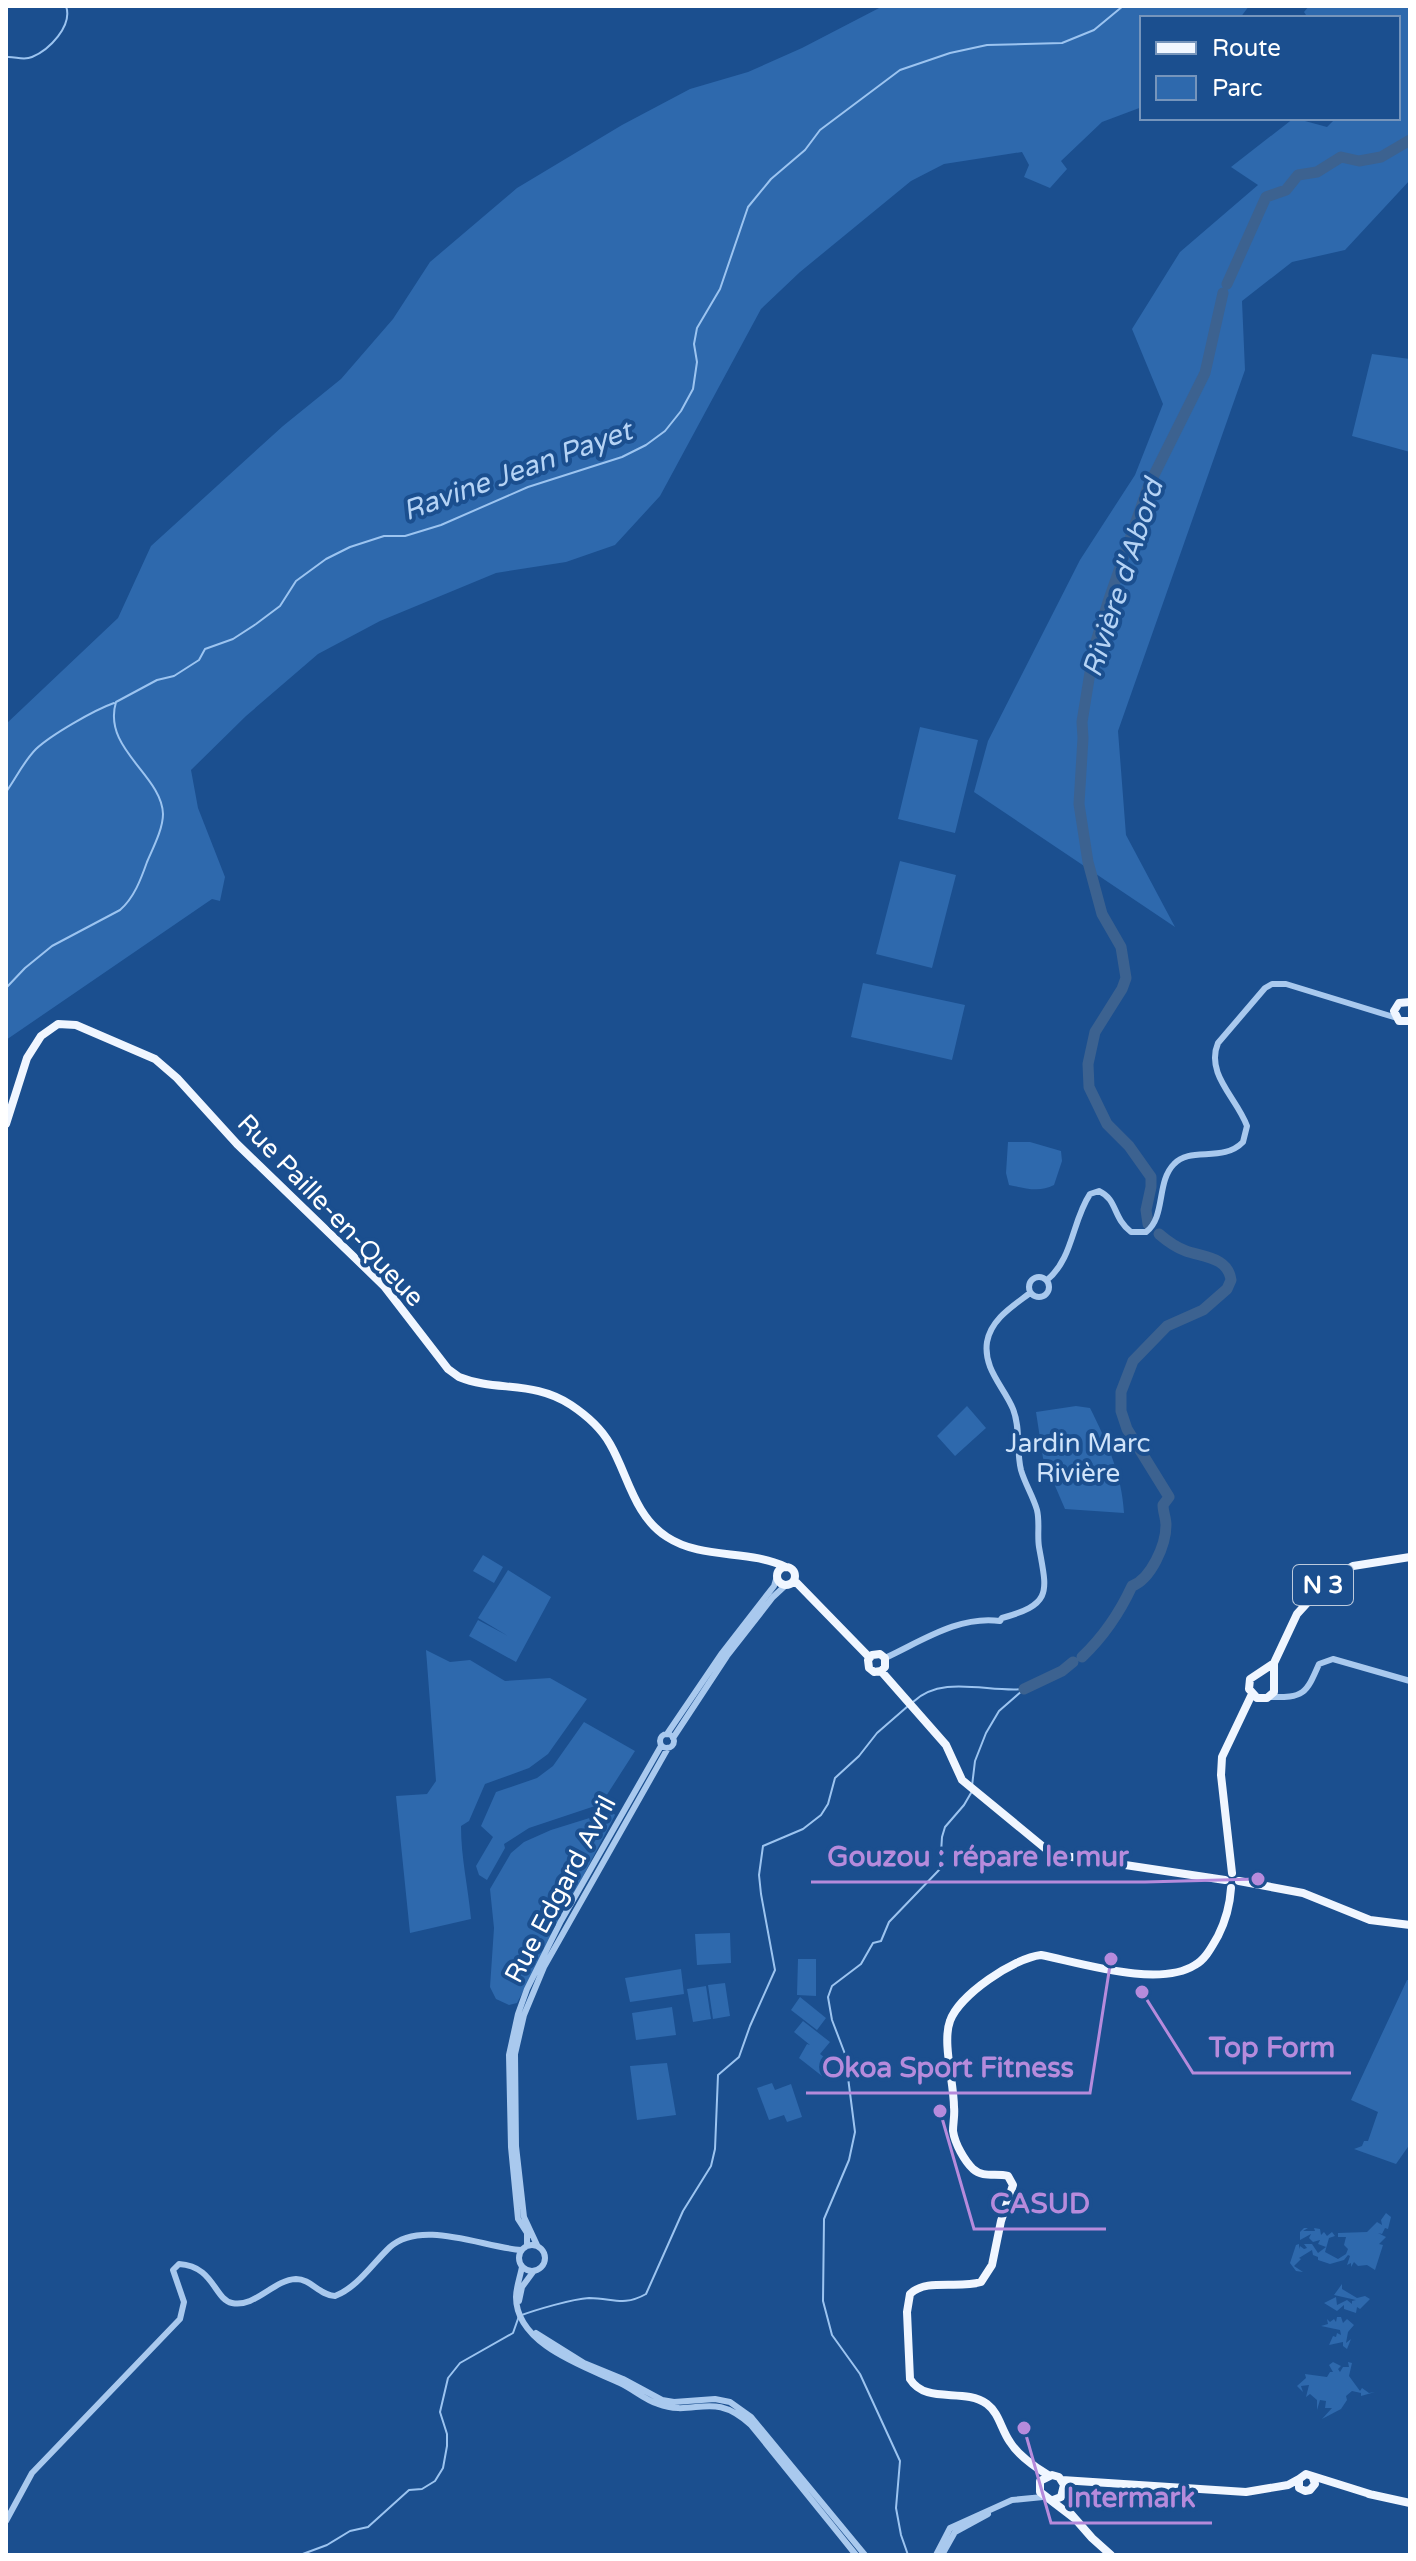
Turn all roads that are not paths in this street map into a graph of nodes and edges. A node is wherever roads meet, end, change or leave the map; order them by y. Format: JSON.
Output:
{"nodes":[{"id":1,"x":1410,"y":1002,"type":"edge"},
{"id":2,"x":1395,"y":1008,"type":"junction"},
{"id":3,"x":1381,"y":1014,"type":"junction"},
{"id":4,"x":1397,"y":1018,"type":"junction"},
{"id":5,"x":1410,"y":1022,"type":"edge"},
{"id":6,"x":6,"y":1124,"type":"edge"},
{"id":7,"x":1047,"y":1280,"type":"junction"},
{"id":8,"x":1030,"y":1293,"type":"junction"},
{"id":9,"x":1410,"y":1557,"type":"edge"},
{"id":10,"x":764,"y":1559,"type":"junction"},
{"id":11,"x":786,"y":1567,"type":"junction"},
{"id":12,"x":778,"y":1575,"type":"junction"},
{"id":13,"x":790,"y":1582,"type":"junction"},
{"id":14,"x":869,"y":1657,"type":"junction"},
{"id":15,"x":885,"y":1658,"type":"junction"},
{"id":16,"x":1274,"y":1663,"type":"junction"},
{"id":17,"x":881,"y":1671,"type":"junction"},
{"id":18,"x":1263,"y":1671,"type":"junction"},
{"id":19,"x":1273,"y":1677,"type":"junction"},
{"id":20,"x":1410,"y":1681,"type":"edge"},
{"id":21,"x":1276,"y":1688,"type":"junction"},
{"id":22,"x":1260,"y":1697,"type":"junction"},
{"id":23,"x":1284,"y":1698,"type":"junction"},
{"id":24,"x":670,"y":1736,"type":"junction"},
{"id":25,"x":665,"y":1747,"type":"junction"},
{"id":26,"x":1232,"y":1881,"type":"junction"},
{"id":27,"x":1410,"y":1925,"type":"edge"},
{"id":28,"x":537,"y":2245,"type":"junction"},
{"id":29,"x":524,"y":2248,"type":"junction"},
{"id":30,"x":504,"y":2249,"type":"junction"},
{"id":31,"x":520,"y":2264,"type":"junction"},
{"id":32,"x":533,"y":2272,"type":"junction"},
{"id":33,"x":518,"y":2308,"type":"junction"},
{"id":34,"x":525,"y":2324,"type":"junction"},
{"id":35,"x":1044,"y":2474,"type":"junction"},
{"id":36,"x":1066,"y":2482,"type":"junction"},
{"id":37,"x":1314,"y":2482,"type":"junction"},
{"id":38,"x":1299,"y":2483,"type":"junction"},
{"id":39,"x":1041,"y":2493,"type":"junction"},
{"id":40,"x":1057,"y":2498,"type":"junction"},
{"id":41,"x":1410,"y":2504,"type":"edge"},
{"id":42,"x":6,"y":2521,"type":"edge"},
{"id":43,"x":856,"y":2555,"type":"edge"},
{"id":44,"x":865,"y":2555,"type":"edge"},
{"id":45,"x":939,"y":2555,"type":"edge"},
{"id":46,"x":1111,"y":2555,"type":"edge"}],
"edges":[{"from":1,"to":2,"type":"main road"},
{"from":2,"to":3,"type":"street"},
{"from":2,"to":4,"type":"main road"},
{"from":3,"to":4,"type":"street"},
{"from":3,"to":7,"type":"street"},
{"from":4,"to":5,"type":"main road"},
{"from":6,"to":10,"type":"main road","name":"Rue Paille-en-Queue"},
{"from":7,"to":8,"type":"street"},
{"from":7,"to":8,"type":"street"},
{"from":8,"to":15,"type":"street"},
{"from":9,"to":16,"type":"main road","number":"N 3"},
{"from":10,"to":11,"type":"main road","name":"Rue Paille-en-Queue"},
{"from":10,"to":12,"type":"main road"},
{"from":11,"to":12,"type":"main road"},
{"from":11,"to":13,"type":"main road"},
{"from":12,"to":13,"type":"main road"},
{"from":12,"to":24,"type":"street"},
{"from":13,"to":14,"type":"main road"},
{"from":13,"to":24,"type":"street"},
{"from":14,"to":15,"type":"main road"},
{"from":14,"to":17,"type":"main road"},
{"from":15,"to":17,"type":"main road"},
{"from":16,"to":18,"type":"main road","number":"N 3"},
{"from":16,"to":19,"type":"main road","number":"N 3"},
{"from":17,"to":26,"type":"main road"},
{"from":18,"to":19,"type":"main road"},
{"from":18,"to":22,"type":"main road"},
{"from":19,"to":21,"type":"main road"},
{"from":20,"to":23,"type":"street"},
{"from":21,"to":22,"type":"main road"},
{"from":21,"to":23,"type":"street"},
{"from":22,"to":23,"type":"street"},
{"from":22,"to":26,"type":"main road"},
{"from":24,"to":25,"type":"street"},
{"from":24,"to":25,"type":"street"},
{"from":25,"to":28,"type":"street","name":"Rue Edgard Avril"},
{"from":25,"to":29,"type":"street","name":"Rue Edgard Avril"},
{"from":26,"to":27,"type":"main road"},
{"from":26,"to":35,"type":"main road"},
{"from":28,"to":29,"type":"street"},
{"from":28,"to":32,"type":"street"},
{"from":29,"to":30,"type":"street"},
{"from":29,"to":31,"type":"street"},
{"from":30,"to":31,"type":"street"},
{"from":30,"to":42,"type":"street"},
{"from":31,"to":32,"type":"street"},
{"from":31,"to":33,"type":"street"},
{"from":32,"to":33,"type":"street"},
{"from":33,"to":34,"type":"street"},
{"from":34,"to":43,"type":"street"},
{"from":34,"to":44,"type":"street"},
{"from":35,"to":36,"type":"main road"},
{"from":35,"to":39,"type":"main road"},
{"from":36,"to":38,"type":"main road"},
{"from":36,"to":40,"type":"main road"},
{"from":37,"to":38,"type":"main road"},
{"from":37,"to":38,"type":"main road"},
{"from":37,"to":41,"type":"main road"},
{"from":39,"to":40,"type":"main road"},
{"from":39,"to":45,"type":"street"},
{"from":40,"to":46,"type":"main road"}]}
